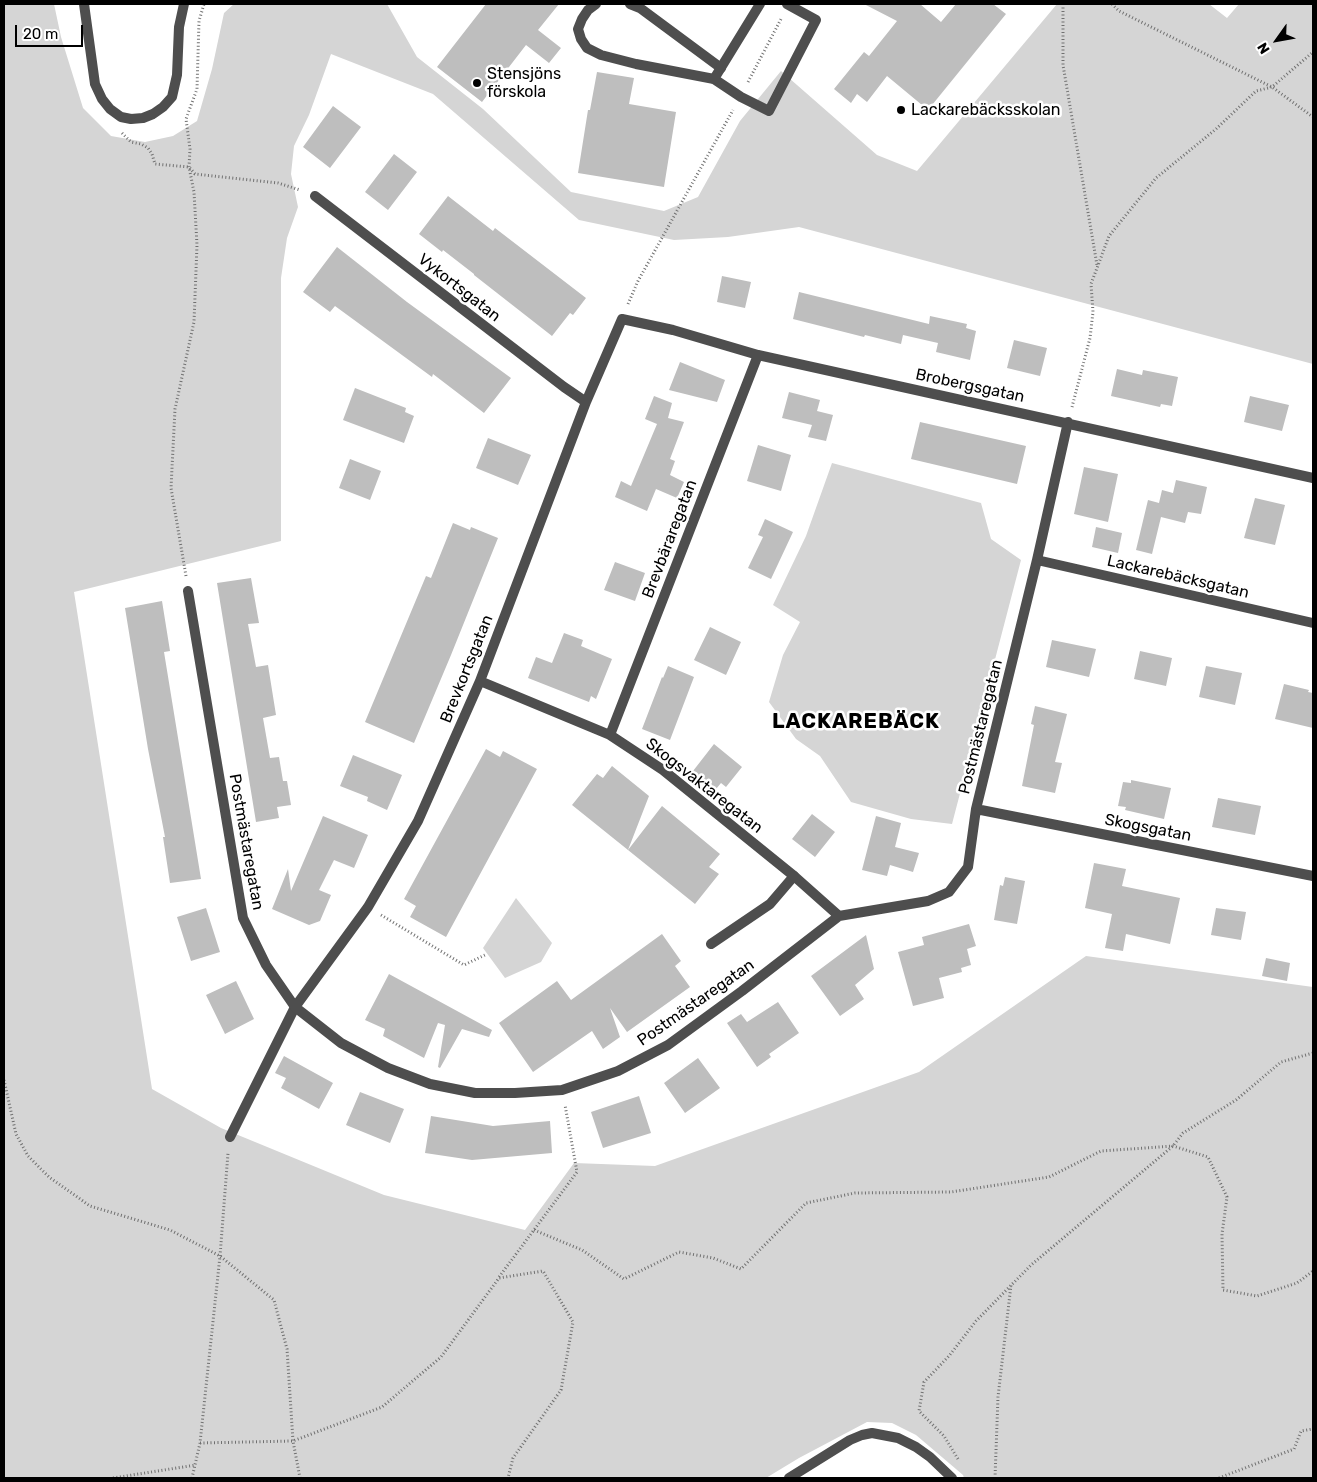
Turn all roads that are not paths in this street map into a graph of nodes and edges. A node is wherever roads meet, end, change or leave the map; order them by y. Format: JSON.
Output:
{"nodes":[{"id":1,"x":84,"y":4,"type":"edge"},
{"id":2,"x":184,"y":4,"type":"edge"},
{"id":3,"x":596,"y":4,"type":"edge"},
{"id":4,"x":630,"y":4,"type":"edge"},
{"id":5,"x":760,"y":4,"type":"edge"},
{"id":6,"x":788,"y":4,"type":"edge"},
{"id":7,"x":721,"y":68,"type":"junction"},
{"id":8,"x":714,"y":79,"type":"junction"},
{"id":9,"x":315,"y":196,"type":"road end"},
{"id":10,"x":622,"y":319,"type":"joint"},
{"id":11,"x":758,"y":355,"type":"junction"},
{"id":12,"x":586,"y":402,"type":"junction"},
{"id":13,"x":1068,"y":422,"type":"junction"},
{"id":14,"x":1313,"y":478,"type":"edge"},
{"id":15,"x":1037,"y":560,"type":"junction"},
{"id":16,"x":188,"y":591,"type":"road end"},
{"id":17,"x":1313,"y":623,"type":"edge"},
{"id":18,"x":480,"y":681,"type":"junction"},
{"id":19,"x":610,"y":735,"type":"junction"},
{"id":20,"x":976,"y":809,"type":"junction"},
{"id":21,"x":794,"y":876,"type":"junction"},
{"id":22,"x":1313,"y":876,"type":"edge"},
{"id":23,"x":839,"y":916,"type":"junction"},
{"id":24,"x":711,"y":944,"type":"dead end"},
{"id":25,"x":295,"y":1007,"type":"junction"},
{"id":26,"x":230,"y":1137,"type":"road end"},
{"id":27,"x":789,"y":1478,"type":"edge"},
{"id":28,"x":952,"y":1478,"type":"edge"}],
"edges":[{"from":1,"to":2,"type":"street"},
{"from":3,"to":8,"type":"street"},
{"from":4,"to":7,"type":"street"},
{"from":5,"to":7,"type":"street"},
{"from":6,"to":8,"type":"street"},
{"from":7,"to":8,"type":"street"},
{"from":9,"to":12,"type":"street","name":"Vykortsgatan"},
{"from":10,"to":11,"type":"street","name":"Brobergsgatan"},
{"from":10,"to":12,"type":"street","name":"Brevkortsgatan"},
{"from":11,"to":13,"type":"street","name":"Brobergsgatan"},
{"from":11,"to":19,"type":"street","name":"Brevbäraregatan"},
{"from":12,"to":18,"type":"street","name":"Brevkortsgatan"},
{"from":13,"to":14,"type":"street","name":"Brobergsgatan"},
{"from":13,"to":15,"type":"street","name":"Postmästaregatan"},
{"from":15,"to":17,"type":"street","name":"Lackarebäcksgatan"},
{"from":15,"to":20,"type":"street","name":"Postmästaregatan"},
{"from":16,"to":25,"type":"street","name":"Postmästaregatan"},
{"from":18,"to":19,"type":"street","name":"Skogsvaktaregatan"},
{"from":18,"to":25,"type":"street","name":"Brevkortsgatan"},
{"from":19,"to":21,"type":"street","name":"Skogsvaktaregatan"},
{"from":20,"to":22,"type":"street","name":"Skogsgatan"},
{"from":20,"to":23,"type":"street","name":"Postmästaregatan"},
{"from":21,"to":23,"type":"street","name":"Skogsvaktaregatan"},
{"from":21,"to":24,"type":"street"},
{"from":23,"to":25,"type":"street","name":"Postmästaregatan"},
{"from":25,"to":26,"type":"street","name":"Brevkortsgatan"},
{"from":27,"to":28,"type":"street"}]}
